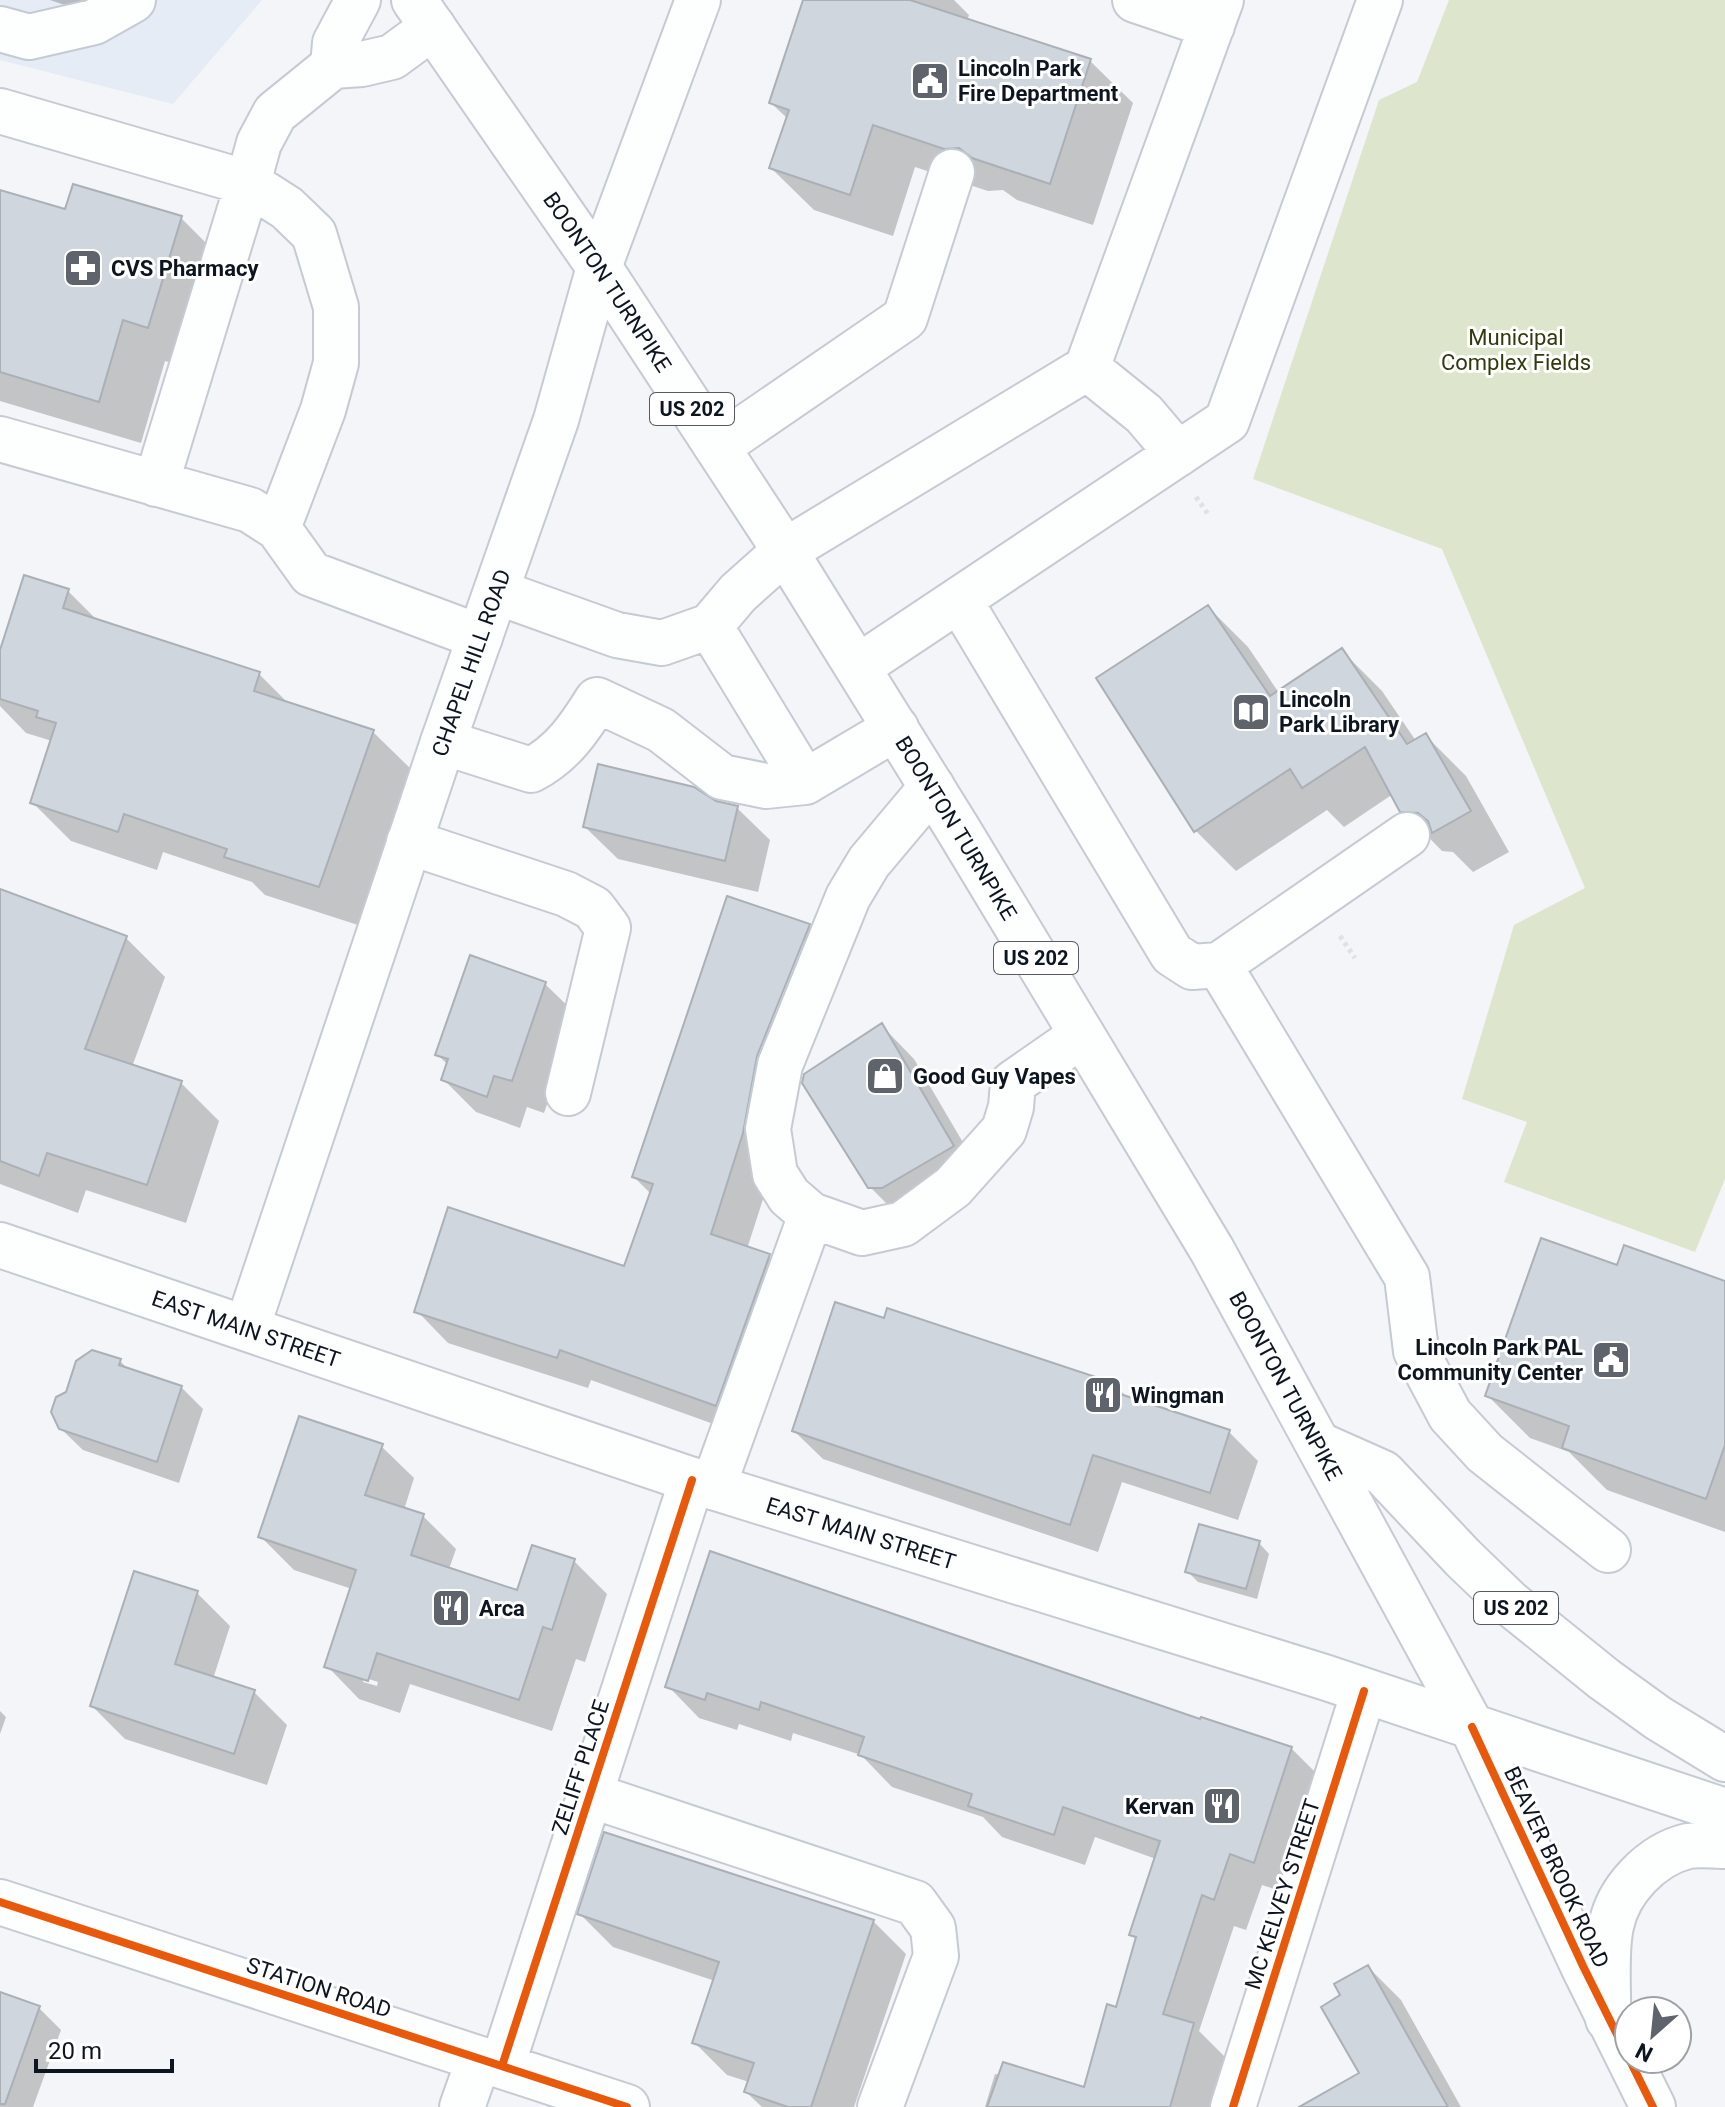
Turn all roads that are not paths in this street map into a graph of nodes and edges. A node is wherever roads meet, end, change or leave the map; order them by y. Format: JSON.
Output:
{"nodes":[{"id":1,"x":133,"y":0,"type":"edge"},
{"id":2,"x":358,"y":0,"type":"edge"},
{"id":3,"x":698,"y":0,"type":"edge"},
{"id":4,"x":1135,"y":0,"type":"edge"},
{"id":5,"x":1380,"y":0,"type":"edge"},
{"id":6,"x":424,"y":13,"type":"edge"},
{"id":7,"x":1216,"y":13,"type":"edge"},
{"id":8,"x":0,"y":29,"type":"edge"},
{"id":9,"x":333,"y":66,"type":"junction"},
{"id":10,"x":0,"y":111,"type":"edge"},
{"id":11,"x":952,"y":172,"type":"dead end"},
{"id":12,"x":248,"y":183,"type":"junction"},
{"id":13,"x":599,"y":267,"type":"junction"},
{"id":14,"x":1087,"y":368,"type":"junction"},
{"id":15,"x":0,"y":439,"type":"edge"},
{"id":16,"x":717,"y":447,"type":"junction"},
{"id":17,"x":1178,"y":454,"type":"junction"},
{"id":18,"x":156,"y":484,"type":"junction"},
{"id":19,"x":278,"y":528,"type":"junction"},
{"id":20,"x":785,"y":551,"type":"junction"},
{"id":21,"x":497,"y":592,"type":"junction"},
{"id":22,"x":960,"y":601,"type":"junction"},
{"id":23,"x":710,"y":626,"type":"junction"},
{"id":24,"x":617,"y":635,"type":"junction"},
{"id":25,"x":480,"y":637,"type":"junction"},
{"id":26,"x":858,"y":667,"type":"junction"},
{"id":27,"x":597,"y":700,"type":"junction"},
{"id":28,"x":896,"y":728,"type":"junction"},
{"id":29,"x":443,"y":742,"type":"junction"},
{"id":30,"x":805,"y":782,"type":"junction"},
{"id":31,"x":932,"y":787,"type":"junction"},
{"id":32,"x":1407,"y":835,"type":"dead end"},
{"id":33,"x":409,"y":842,"type":"junction"},
{"id":34,"x":1219,"y":965,"type":"junction"},
{"id":35,"x":1082,"y":1035,"type":"junction"},
{"id":36,"x":568,"y":1093,"type":"dead end"},
{"id":37,"x":811,"y":1215,"type":"junction"},
{"id":38,"x":0,"y":1245,"type":"edge"},
{"id":39,"x":247,"y":1328,"type":"junction"},
{"id":40,"x":1320,"y":1445,"type":"junction"},
{"id":41,"x":702,"y":1483,"type":"junction"},
{"id":42,"x":1608,"y":1550,"type":"dead end"},
{"id":43,"x":1364,"y":1691,"type":"junction"},
{"id":44,"x":1472,"y":1727,"type":"junction"},
{"id":45,"x":1725,"y":1759,"type":"edge"},
{"id":46,"x":590,"y":1795,"type":"junction"},
{"id":47,"x":1725,"y":1811,"type":"edge"},
{"id":48,"x":1725,"y":1846,"type":"edge"},
{"id":49,"x":0,"y":1902,"type":"edge"},
{"id":50,"x":1608,"y":2019,"type":"junction"},
{"id":51,"x":490,"y":2062,"type":"junction"},
{"id":52,"x":462,"y":2107,"type":"edge"},
{"id":53,"x":627,"y":2107,"type":"edge"},
{"id":54,"x":880,"y":2107,"type":"edge"},
{"id":55,"x":1233,"y":2107,"type":"edge"},
{"id":56,"x":1653,"y":2107,"type":"edge"}],
"edges":[{"from":1,"to":8,"type":"main road"},
{"from":2,"to":9,"type":"main road"},
{"from":3,"to":13,"type":"main road","name":"CHAPEL HILL ROAD"},
{"from":4,"to":7,"type":"main road"},
{"from":5,"to":17,"type":"main road"},
{"from":6,"to":9,"type":"main road"},
{"from":6,"to":13,"type":"main road","name":"BOONTON TURNPIKE","number":"US 202"},
{"from":7,"to":14,"type":"main road"},
{"from":9,"to":12,"type":"main road"},
{"from":10,"to":12,"type":"main road"},
{"from":11,"to":16,"type":"main road"},
{"from":12,"to":18,"type":"main road"},
{"from":12,"to":19,"type":"main road"},
{"from":13,"to":16,"type":"main road","name":"BOONTON TURNPIKE","number":"US 202"},
{"from":13,"to":21,"type":"main road","name":"CHAPEL HILL ROAD"},
{"from":14,"to":17,"type":"main road"},
{"from":14,"to":20,"type":"main road"},
{"from":15,"to":18,"type":"main road"},
{"from":16,"to":20,"type":"main road","name":"BOONTON TURNPIKE","number":"US 202"},
{"from":17,"to":22,"type":"main road"},
{"from":18,"to":19,"type":"main road"},
{"from":19,"to":25,"type":"main road"},
{"from":20,"to":23,"type":"main road"},
{"from":20,"to":26,"type":"main road","name":"BOONTON TURNPIKE","number":"US 202"},
{"from":21,"to":24,"type":"main road"},
{"from":21,"to":25,"type":"main road","name":"CHAPEL HILL ROAD"},
{"from":22,"to":26,"type":"main road"},
{"from":22,"to":34,"type":"main road"},
{"from":23,"to":24,"type":"main road"},
{"from":23,"to":30,"type":"main road"},
{"from":24,"to":27,"type":"main road"},
{"from":25,"to":29,"type":"main road","name":"CHAPEL HILL ROAD"},
{"from":26,"to":28,"type":"main road","name":"BOONTON TURNPIKE","number":"US 202"},
{"from":27,"to":29,"type":"main road"},
{"from":27,"to":30,"type":"main road"},
{"from":28,"to":30,"type":"main road"},
{"from":28,"to":31,"type":"main road","name":"BOONTON TURNPIKE","number":"US 202"},
{"from":29,"to":33,"type":"main road","name":"CHAPEL HILL ROAD"},
{"from":31,"to":35,"type":"main road","name":"BOONTON TURNPIKE","number":"US 202"},
{"from":31,"to":37,"type":"main road"},
{"from":32,"to":34,"type":"main road"},
{"from":33,"to":36,"type":"main road"},
{"from":33,"to":39,"type":"main road","name":"CHAPEL HILL ROAD"},
{"from":34,"to":42,"type":"main road"},
{"from":35,"to":37,"type":"main road"},
{"from":35,"to":40,"type":"main road","name":"BOONTON TURNPIKE","number":"US 202"},
{"from":37,"to":41,"type":"main road","name":"ZELIFF PLACE"},
{"from":38,"to":39,"type":"main road","name":"EAST MAIN STREET"},
{"from":39,"to":41,"type":"main road","name":"EAST MAIN STREET"},
{"from":40,"to":44,"type":"main road","name":"BOONTON TURNPIKE","number":"US 202"},
{"from":40,"to":45,"type":"main road","number":"US 202"},
{"from":41,"to":43,"type":"main road","name":"EAST MAIN STREET"},
{"from":41,"to":46,"type":"main road","name":"ZELIFF PLACE"},
{"from":43,"to":44,"type":"main road","name":"EAST MAIN STREET"},
{"from":43,"to":55,"type":"main road","name":"MC KELVEY STREET"},
{"from":44,"to":47,"type":"main road","name":"EAST MAIN STREET"},
{"from":44,"to":50,"type":"main road","name":"BEAVER BROOK ROAD"},
{"from":46,"to":51,"type":"main road","name":"ZELIFF PLACE"},
{"from":46,"to":54,"type":"main road"},
{"from":48,"to":50,"type":"main road"},
{"from":49,"to":51,"type":"main road","name":"STATION ROAD"},
{"from":50,"to":56,"type":"main road","name":"BEAVER BROOK ROAD"},
{"from":51,"to":52,"type":"main road","name":"ZELIFF PLACE"},
{"from":51,"to":53,"type":"main road","name":"STATION ROAD"}]}
